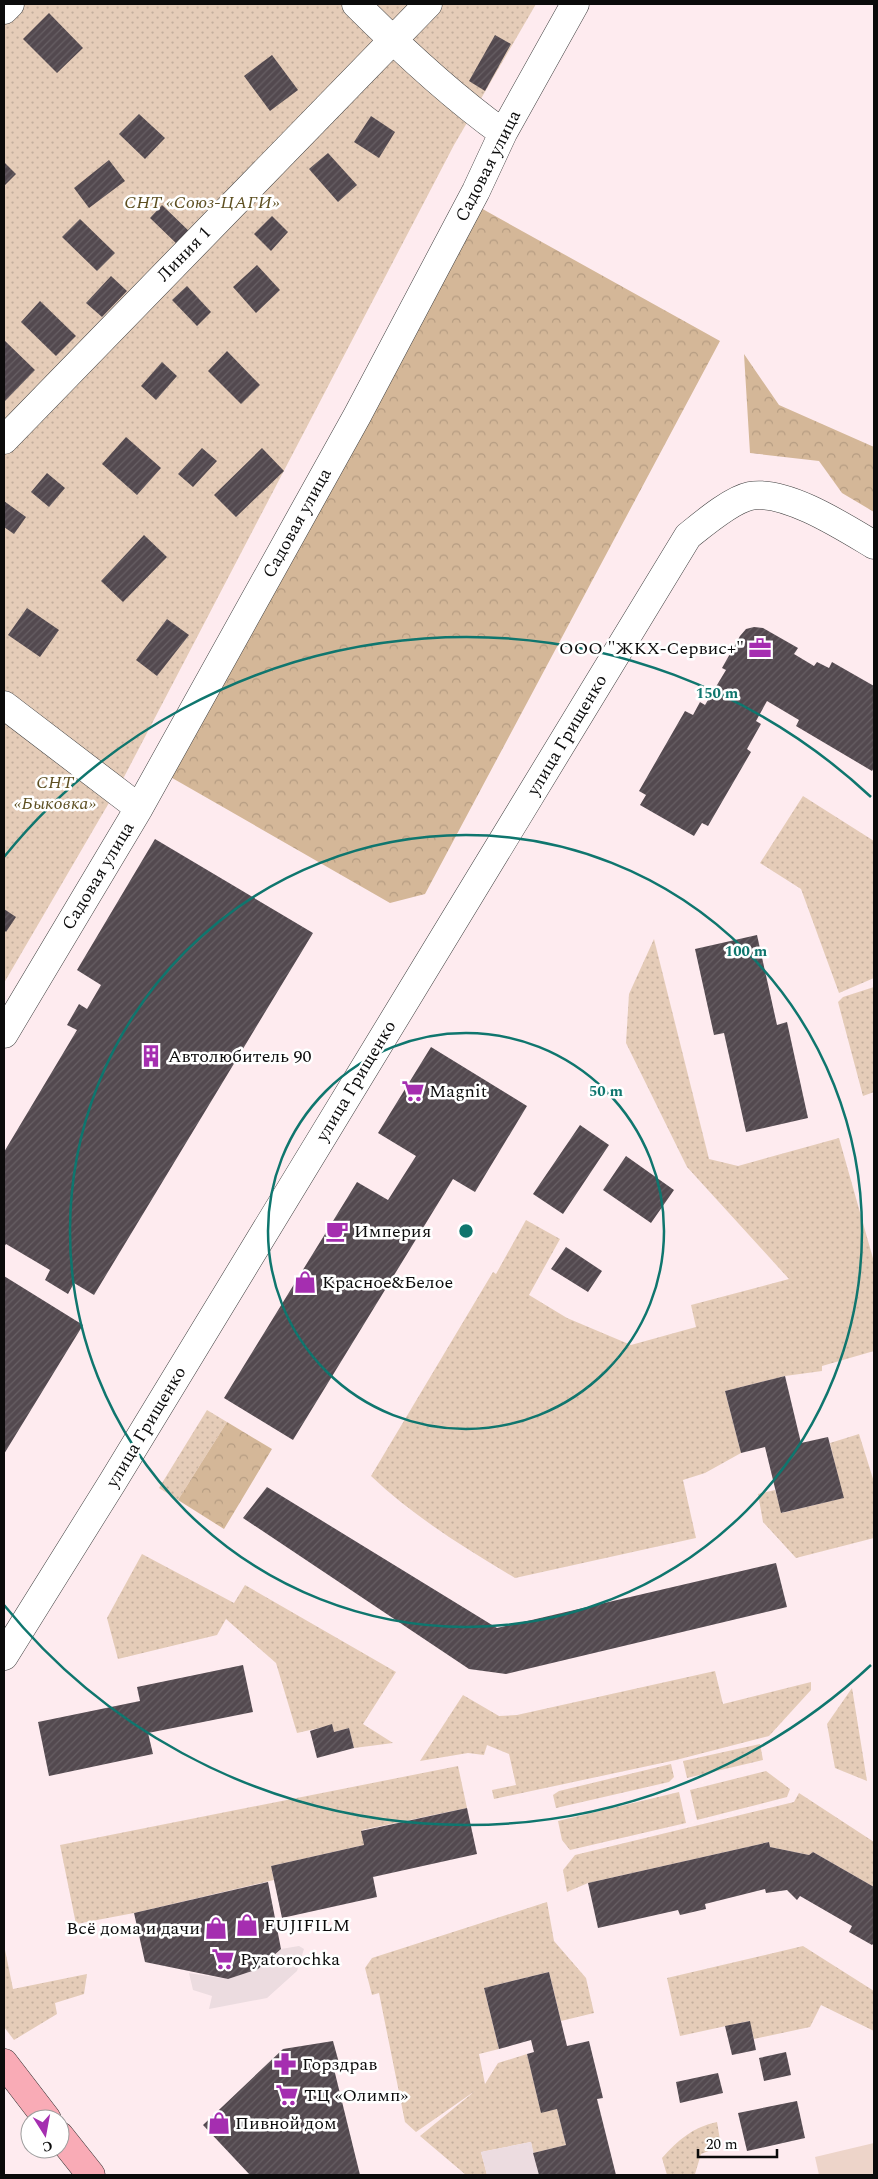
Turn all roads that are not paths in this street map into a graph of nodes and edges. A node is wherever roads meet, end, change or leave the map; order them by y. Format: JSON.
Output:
{"nodes":[{"id":1,"x":10,"y":4,"type":"edge"},
{"id":2,"x":356,"y":4,"type":"edge"},
{"id":3,"x":428,"y":4,"type":"edge"},
{"id":4,"x":575,"y":4,"type":"edge"},
{"id":5,"x":4,"y":10,"type":"edge"},
{"id":6,"x":392,"y":40,"type":"junction"},
{"id":7,"x":503,"y":133,"type":"junction"},
{"id":8,"x":4,"y":440,"type":"edge"},
{"id":9,"x":874,"y":545,"type":"edge"},
{"id":10,"x":4,"y":705,"type":"edge"},
{"id":11,"x":139,"y":808,"type":"junction"},
{"id":12,"x":13,"y":995,"type":"edge"},
{"id":13,"x":4,"y":1034,"type":"edge"},
{"id":14,"x":4,"y":1656,"type":"edge"},
{"id":15,"x":4,"y":2063,"type":"edge"},
{"id":16,"x":39,"y":2109,"type":"edge"},
{"id":17,"x":70,"y":2149,"type":"edge"},
{"id":18,"x":91,"y":2175,"type":"edge"}],
"edges":[{"from":1,"to":5,"type":"street"},
{"from":2,"to":6,"type":"street"},
{"from":3,"to":6,"type":"street","name":"Линия 1"},
{"from":4,"to":7,"type":"street","name":"Садовая улица"},
{"from":6,"to":7,"type":"street"},
{"from":6,"to":8,"type":"street","name":"Линия 1"},
{"from":7,"to":11,"type":"street","name":"Садовая улица"},
{"from":9,"to":14,"type":"street","name":"улица Грищенко"},
{"from":10,"to":11,"type":"street"},
{"from":11,"to":12,"type":"street","name":"Садовая улица"},
{"from":12,"to":13,"type":"street","name":"Садовая улица"},
{"from":15,"to":16,"type":"main road"},
{"from":17,"to":18,"type":"main road"}]}
